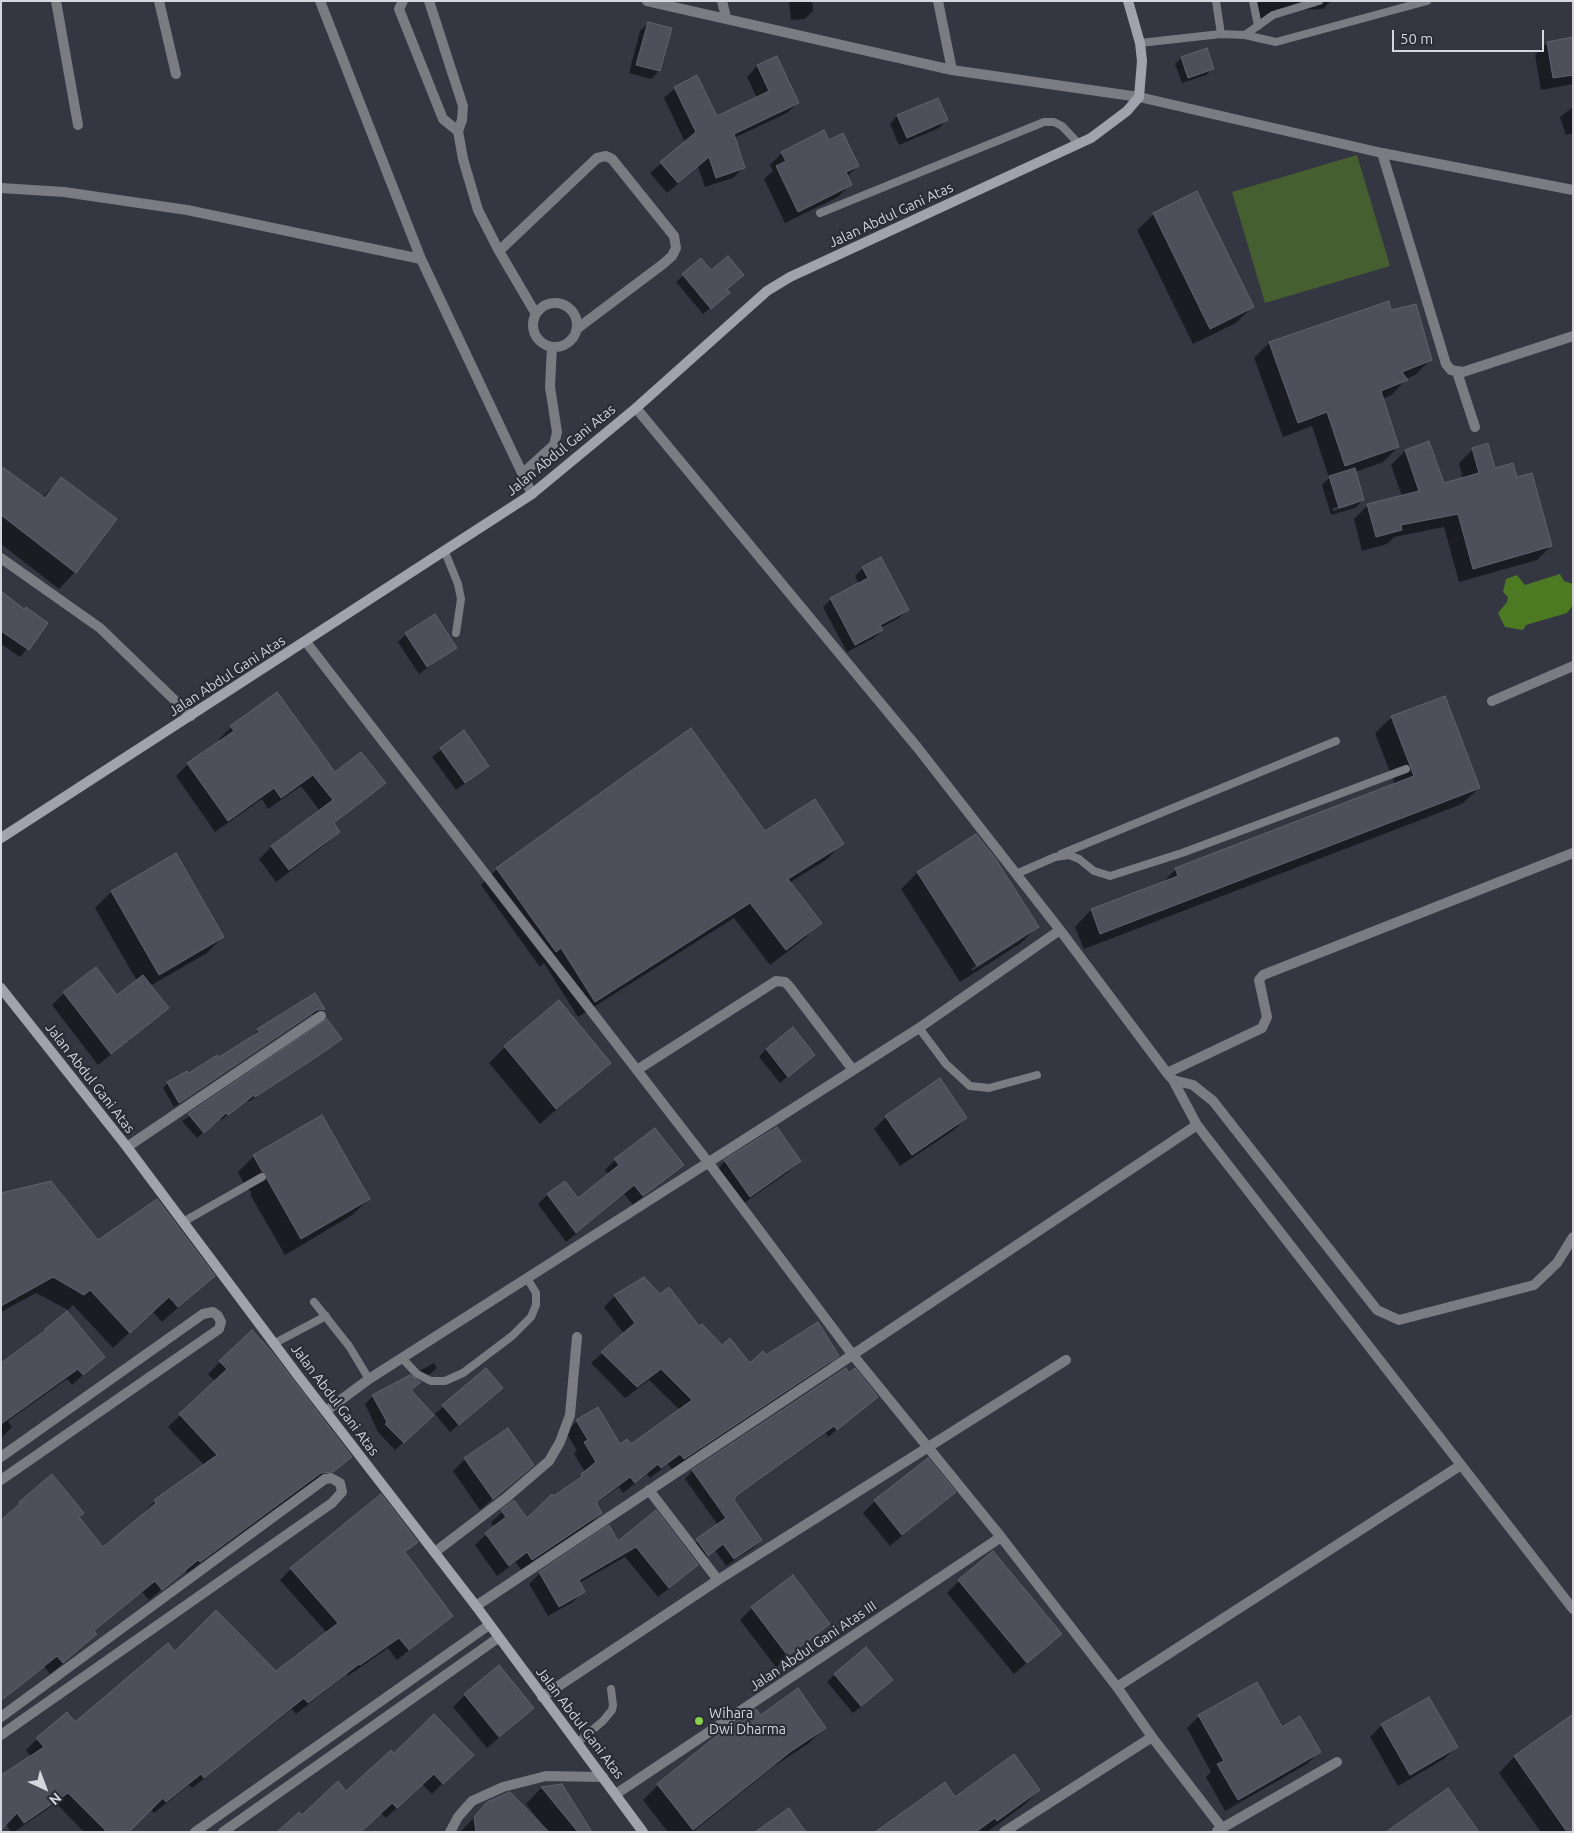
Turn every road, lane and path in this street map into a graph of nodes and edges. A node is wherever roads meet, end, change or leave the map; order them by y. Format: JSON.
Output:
{"nodes":[{"id":1,"x":56,"y":1,"type":"edge"},
{"id":2,"x":159,"y":1,"type":"edge"},
{"id":3,"x":320,"y":1,"type":"edge"},
{"id":4,"x":403,"y":1,"type":"edge"},
{"id":5,"x":429,"y":1,"type":"edge"},
{"id":6,"x":647,"y":1,"type":"edge"},
{"id":7,"x":722,"y":1,"type":"edge"},
{"id":8,"x":938,"y":1,"type":"edge"},
{"id":9,"x":1128,"y":1,"type":"edge"},
{"id":10,"x":1216,"y":1,"type":"edge"},
{"id":11,"x":1253,"y":1,"type":"edge"},
{"id":12,"x":1319,"y":1,"type":"edge"},
{"id":13,"x":1424,"y":2,"type":"edge"},
{"id":14,"x":726,"y":17,"type":"junction"},
{"id":15,"x":1258,"y":26,"type":"junction"},
{"id":16,"x":1221,"y":34,"type":"junction"},
{"id":17,"x":1245,"y":35,"type":"junction"},
{"id":18,"x":1140,"y":43,"type":"junction"},
{"id":19,"x":952,"y":70,"type":"junction"},
{"id":20,"x":176,"y":74,"type":"dead end"},
{"id":21,"x":1139,"y":97,"type":"junction"},
{"id":22,"x":78,"y":125,"type":"dead end"},
{"id":23,"x":458,"y":131,"type":"junction"},
{"id":24,"x":1078,"y":144,"type":"junction"},
{"id":25,"x":1382,"y":153,"type":"junction"},
{"id":26,"x":1,"y":188,"type":"edge"},
{"id":27,"x":1573,"y":190,"type":"edge"},
{"id":28,"x":820,"y":213,"type":"dead end"},
{"id":29,"x":499,"y":251,"type":"junction"},
{"id":30,"x":420,"y":259,"type":"junction"},
{"id":31,"x":536,"y":314,"type":"junction"},
{"id":32,"x":578,"y":328,"type":"junction"},
{"id":33,"x":1573,"y":336,"type":"edge"},
{"id":34,"x":552,"y":347,"type":"junction"},
{"id":35,"x":1457,"y":372,"type":"junction"},
{"id":36,"x":636,"y":408,"type":"junction"},
{"id":37,"x":1475,"y":427,"type":"dead end"},
{"id":38,"x":522,"y":474,"type":"junction"},
{"id":39,"x":532,"y":494,"type":"junction"},
{"id":40,"x":445,"y":552,"type":"junction"},
{"id":41,"x":1,"y":558,"type":"edge"},
{"id":42,"x":456,"y":633,"type":"dead end"},
{"id":43,"x":306,"y":642,"type":"junction"},
{"id":44,"x":1573,"y":666,"type":"edge"},
{"id":45,"x":1492,"y":701,"type":"dead end"},
{"id":46,"x":191,"y":716,"type":"junction"},
{"id":47,"x":1336,"y":742,"type":"dead end"},
{"id":48,"x":1406,"y":769,"type":"dead end"},
{"id":49,"x":1,"y":838,"type":"edge"},
{"id":50,"x":1573,"y":852,"type":"edge"},
{"id":51,"x":1055,"y":857,"type":"junction"},
{"id":52,"x":1016,"y":874,"type":"junction"},
{"id":53,"x":1060,"y":930,"type":"junction"},
{"id":54,"x":1,"y":988,"type":"edge"},
{"id":55,"x":321,"y":1016,"type":"dead end"},
{"id":56,"x":919,"y":1028,"type":"junction"},
{"id":57,"x":637,"y":1070,"type":"junction"},
{"id":58,"x":853,"y":1070,"type":"junction"},
{"id":59,"x":1037,"y":1075,"type":"dead end"},
{"id":60,"x":1170,"y":1076,"type":"junction"},
{"id":61,"x":1196,"y":1125,"type":"junction"},
{"id":62,"x":127,"y":1147,"type":"junction"},
{"id":63,"x":708,"y":1162,"type":"junction"},
{"id":64,"x":262,"y":1177,"type":"dead end"},
{"id":65,"x":183,"y":1222,"type":"junction"},
{"id":66,"x":1573,"y":1237,"type":"edge"},
{"id":67,"x":527,"y":1278,"type":"junction"},
{"id":68,"x":314,"y":1302,"type":"dead end"},
{"id":69,"x":326,"y":1316,"type":"junction"},
{"id":70,"x":577,"y":1337,"type":"dead end"},
{"id":71,"x":274,"y":1343,"type":"junction"},
{"id":72,"x":852,"y":1354,"type":"junction"},
{"id":73,"x":402,"y":1358,"type":"junction"},
{"id":74,"x":1066,"y":1360,"type":"dead end"},
{"id":75,"x":369,"y":1379,"type":"junction"},
{"id":76,"x":326,"y":1411,"type":"junction"},
{"id":77,"x":930,"y":1448,"type":"junction"},
{"id":78,"x":1,"y":1457,"type":"edge"},
{"id":79,"x":1461,"y":1465,"type":"junction"},
{"id":80,"x":1,"y":1480,"type":"edge"},
{"id":81,"x":649,"y":1490,"type":"junction"},
{"id":82,"x":1001,"y":1537,"type":"junction"},
{"id":83,"x":434,"y":1552,"type":"junction"},
{"id":84,"x":718,"y":1580,"type":"junction"},
{"id":85,"x":476,"y":1606,"type":"junction"},
{"id":86,"x":1573,"y":1609,"type":"edge"},
{"id":87,"x":489,"y":1625,"type":"junction"},
{"id":88,"x":498,"y":1638,"type":"junction"},
{"id":89,"x":88,"y":1654,"type":"junction"},
{"id":90,"x":98,"y":1667,"type":"junction"},
{"id":91,"x":1117,"y":1687,"type":"junction"},
{"id":92,"x":610,"y":1690,"type":"dead end"},
{"id":93,"x":542,"y":1696,"type":"junction"},
{"id":94,"x":1,"y":1717,"type":"edge"},
{"id":95,"x":1,"y":1735,"type":"edge"},
{"id":96,"x":1152,"y":1737,"type":"junction"},
{"id":97,"x":578,"y":1743,"type":"junction"},
{"id":98,"x":1337,"y":1762,"type":"dead end"},
{"id":99,"x":603,"y":1777,"type":"junction"},
{"id":100,"x":616,"y":1794,"type":"junction"},
{"id":101,"x":221,"y":1814,"type":"junction"},
{"id":102,"x":226,"y":1829,"type":"edge"},
{"id":103,"x":1219,"y":1830,"type":"edge"},
{"id":104,"x":195,"y":1832,"type":"edge"},
{"id":105,"x":450,"y":1832,"type":"edge"},
{"id":106,"x":644,"y":1832,"type":"edge"},
{"id":107,"x":1004,"y":1832,"type":"edge"}],
"edges":[{"from":1,"to":22,"type":"street"},
{"from":2,"to":20,"type":"street"},
{"from":3,"to":30,"type":"street"},
{"from":4,"to":23,"type":"street"},
{"from":5,"to":23,"type":"street"},
{"from":6,"to":14,"type":"street"},
{"from":7,"to":14,"type":"street"},
{"from":8,"to":19,"type":"street"},
{"from":9,"to":18,"type":"street"},
{"from":10,"to":16,"type":"lane"},
{"from":11,"to":15,"type":"lane"},
{"from":12,"to":15,"type":"lane"},
{"from":13,"to":17,"type":"lane"},
{"from":14,"to":19,"type":"street"},
{"from":15,"to":17,"type":"lane"},
{"from":16,"to":17,"type":"lane"},
{"from":16,"to":18,"type":"lane"},
{"from":18,"to":21,"type":"street"},
{"from":19,"to":21,"type":"street"},
{"from":21,"to":24,"type":"street","name":"Jalan Abdul Gani Atas"},
{"from":21,"to":25,"type":"street"},
{"from":23,"to":29,"type":"street"},
{"from":24,"to":28,"type":"lane"},
{"from":24,"to":36,"type":"street","name":"Jalan Abdul Gani Atas"},
{"from":25,"to":27,"type":"street"},
{"from":25,"to":35,"type":"street"},
{"from":26,"to":30,"type":"street"},
{"from":29,"to":31,"type":"street"},
{"from":29,"to":32,"type":"street"},
{"from":30,"to":38,"type":"street"},
{"from":31,"to":32,"type":"street"},
{"from":31,"to":34,"type":"street"},
{"from":32,"to":34,"type":"street"},
{"from":33,"to":35,"type":"street"},
{"from":34,"to":38,"type":"street"},
{"from":35,"to":37,"type":"street"},
{"from":36,"to":39,"type":"street","name":"Jalan Abdul Gani Atas"},
{"from":36,"to":52,"type":"street"},
{"from":38,"to":39,"type":"street"},
{"from":39,"to":40,"type":"street","name":"Jalan Abdul Gani Atas"},
{"from":40,"to":42,"type":"lane"},
{"from":40,"to":43,"type":"street","name":"Jalan Abdul Gani Atas"},
{"from":41,"to":46,"type":"street"},
{"from":43,"to":46,"type":"street","name":"Jalan Abdul Gani Atas"},
{"from":43,"to":57,"type":"street"},
{"from":44,"to":45,"type":"street"},
{"from":46,"to":49,"type":"street","name":"Jalan Abdul Gani Atas"},
{"from":47,"to":51,"type":"lane"},
{"from":48,"to":51,"type":"lane"},
{"from":50,"to":60,"type":"street"},
{"from":51,"to":52,"type":"lane"},
{"from":52,"to":53,"type":"street"},
{"from":53,"to":56,"type":"street"},
{"from":53,"to":60,"type":"street"},
{"from":54,"to":62,"type":"street","name":"Jalan Abdul Gani Atas"},
{"from":55,"to":62,"type":"street"},
{"from":56,"to":58,"type":"street"},
{"from":56,"to":59,"type":"lane"},
{"from":57,"to":58,"type":"street"},
{"from":57,"to":63,"type":"street"},
{"from":58,"to":63,"type":"street"},
{"from":60,"to":61,"type":"street"},
{"from":60,"to":66,"type":"street"},
{"from":61,"to":72,"type":"street"},
{"from":61,"to":79,"type":"street"},
{"from":62,"to":65,"type":"street","name":"Jalan Abdul Gani Atas"},
{"from":63,"to":67,"type":"street"},
{"from":63,"to":72,"type":"street"},
{"from":64,"to":65,"type":"lane"},
{"from":65,"to":71,"type":"street","name":"Jalan Abdul Gani Atas"},
{"from":67,"to":73,"type":"street"},
{"from":67,"to":73,"type":"lane"},
{"from":68,"to":69,"type":"lane"},
{"from":69,"to":71,"type":"lane"},
{"from":69,"to":75,"type":"lane"},
{"from":70,"to":83,"type":"street"},
{"from":71,"to":76,"type":"street","name":"Jalan Abdul Gani Atas"},
{"from":72,"to":77,"type":"street"},
{"from":72,"to":81,"type":"street"},
{"from":73,"to":75,"type":"street"},
{"from":74,"to":77,"type":"street"},
{"from":75,"to":76,"type":"street"},
{"from":76,"to":83,"type":"street","name":"Jalan Abdul Gani Atas"},
{"from":77,"to":82,"type":"street"},
{"from":77,"to":84,"type":"street"},
{"from":78,"to":80,"type":"street"},
{"from":79,"to":86,"type":"street"},
{"from":79,"to":91,"type":"street"},
{"from":81,"to":84,"type":"street"},
{"from":81,"to":85,"type":"street"},
{"from":82,"to":91,"type":"street"},
{"from":82,"to":100,"type":"street","name":"Jalan Abdul Gani Atas III"},
{"from":83,"to":85,"type":"street","name":"Jalan Abdul Gani Atas"},
{"from":84,"to":93,"type":"street"},
{"from":85,"to":87,"type":"street","name":"Jalan Abdul Gani Atas"},
{"from":87,"to":88,"type":"street","name":"Jalan Abdul Gani Atas"},
{"from":87,"to":101,"type":"street"},
{"from":88,"to":93,"type":"street","name":"Jalan Abdul Gani Atas"},
{"from":88,"to":102,"type":"street"},
{"from":89,"to":90,"type":"street"},
{"from":89,"to":90,"type":"street"},
{"from":89,"to":94,"type":"street"},
{"from":90,"to":95,"type":"street"},
{"from":91,"to":96,"type":"street"},
{"from":92,"to":97,"type":"lane"},
{"from":93,"to":97,"type":"street","name":"Jalan Abdul Gani Atas"},
{"from":96,"to":103,"type":"street"},
{"from":96,"to":107,"type":"street"},
{"from":97,"to":99,"type":"street","name":"Jalan Abdul Gani Atas"},
{"from":98,"to":103,"type":"street"},
{"from":99,"to":100,"type":"street","name":"Jalan Abdul Gani Atas"},
{"from":99,"to":105,"type":"street"},
{"from":100,"to":106,"type":"street","name":"Jalan Abdul Gani Atas"},
{"from":101,"to":102,"type":"street"},
{"from":101,"to":104,"type":"street"}]}
